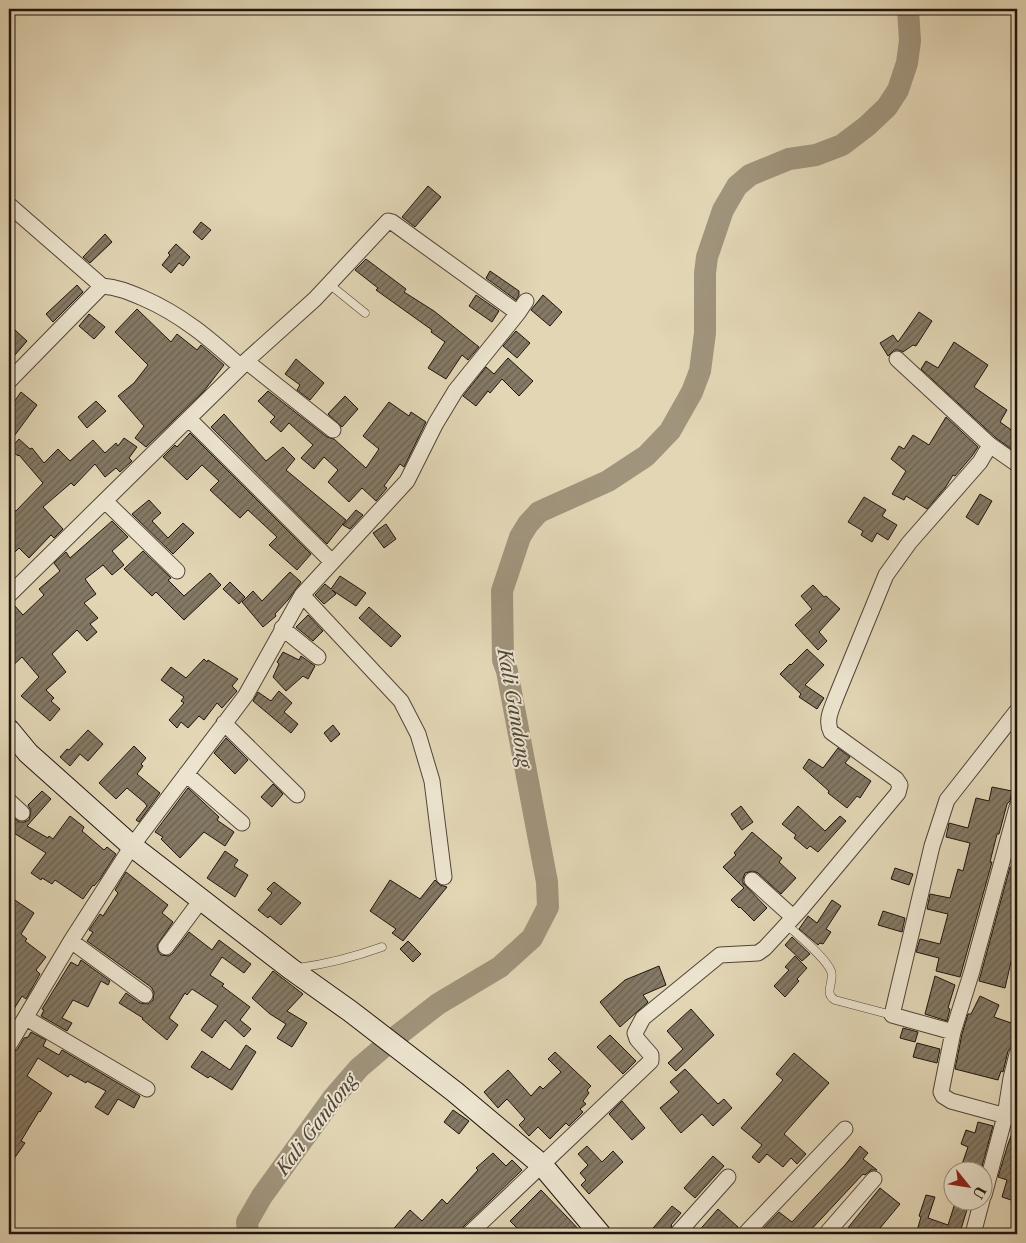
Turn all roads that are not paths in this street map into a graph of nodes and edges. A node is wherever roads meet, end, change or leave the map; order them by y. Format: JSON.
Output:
{"nodes":[{"id":1,"x":9,"y":205,"type":"edge"},
{"id":2,"x":329,"y":284,"type":"junction"},
{"id":3,"x":102,"y":286,"type":"junction"},
{"id":4,"x":365,"y":313,"type":"dead end"},
{"id":5,"x":897,"y":359,"type":"dead end"},
{"id":6,"x":244,"y":364,"type":"junction"},
{"id":7,"x":9,"y":381,"type":"edge"},
{"id":8,"x":189,"y":419,"type":"junction"},
{"id":9,"x":333,"y":430,"type":"dead end"},
{"id":10,"x":990,"y":445,"type":"junction"},
{"id":11,"x":1017,"y":464,"type":"edge"},
{"id":12,"x":105,"y":501,"type":"junction"},
{"id":13,"x":332,"y":562,"type":"junction"},
{"id":14,"x":177,"y":571,"type":"dead end"},
{"id":15,"x":9,"y":595,"type":"edge"},
{"id":16,"x":302,"y":595,"type":"junction"},
{"id":17,"x":282,"y":628,"type":"junction"},
{"id":18,"x":318,"y":657,"type":"dead end"},
{"id":19,"x":1017,"y":711,"type":"edge"},
{"id":20,"x":224,"y":723,"type":"junction"},
{"id":21,"x":9,"y":730,"type":"edge"},
{"id":22,"x":186,"y":774,"type":"junction"},
{"id":23,"x":297,"y":795,"type":"dead end"},
{"id":24,"x":9,"y":801,"type":"edge"},
{"id":25,"x":1017,"y":807,"type":"edge"},
{"id":26,"x":22,"y":814,"type":"dead end"},
{"id":27,"x":242,"y":823,"type":"dead end"},
{"id":28,"x":132,"y":846,"type":"junction"},
{"id":29,"x":444,"y":877,"type":"dead end"},
{"id":30,"x":752,"y":880,"type":"dead end"},
{"id":31,"x":201,"y":900,"type":"junction"},
{"id":32,"x":790,"y":921,"type":"junction"},
{"id":33,"x":71,"y":941,"type":"junction"},
{"id":34,"x":382,"y":947,"type":"dead end"},
{"id":35,"x":166,"y":948,"type":"dead end"},
{"id":36,"x":291,"y":969,"type":"junction"},
{"id":37,"x":145,"y":995,"type":"dead end"},
{"id":38,"x":892,"y":1015,"type":"junction"},
{"id":39,"x":26,"y":1018,"type":"junction"},
{"id":40,"x":953,"y":1032,"type":"junction"},
{"id":41,"x":9,"y":1045,"type":"edge"},
{"id":42,"x":1017,"y":1054,"type":"edge"},
{"id":43,"x":147,"y":1089,"type":"dead end"},
{"id":44,"x":1011,"y":1117,"type":"edge"},
{"id":45,"x":844,"y":1129,"type":"dead end"},
{"id":46,"x":542,"y":1165,"type":"junction"},
{"id":47,"x":994,"y":1166,"type":"edge"},
{"id":48,"x":728,"y":1177,"type":"dead end"},
{"id":49,"x":874,"y":1179,"type":"dead end"},
{"id":50,"x":979,"y":1210,"type":"edge"},
{"id":51,"x":469,"y":1234,"type":"edge"},
{"id":52,"x":600,"y":1234,"type":"edge"},
{"id":53,"x":677,"y":1234,"type":"edge"},
{"id":54,"x":745,"y":1234,"type":"edge"},
{"id":55,"x":826,"y":1234,"type":"edge"},
{"id":56,"x":973,"y":1234,"type":"edge"}],
"edges":[{"from":1,"to":3,"type":"street"},
{"from":2,"to":4,"type":"lane"},
{"from":2,"to":6,"type":"street"},
{"from":2,"to":13,"type":"street"},
{"from":3,"to":6,"type":"street"},
{"from":3,"to":7,"type":"street"},
{"from":5,"to":10,"type":"street"},
{"from":6,"to":8,"type":"street"},
{"from":6,"to":9,"type":"street"},
{"from":8,"to":12,"type":"street"},
{"from":8,"to":13,"type":"street"},
{"from":10,"to":11,"type":"street"},
{"from":10,"to":32,"type":"street"},
{"from":12,"to":14,"type":"street"},
{"from":12,"to":15,"type":"street"},
{"from":13,"to":16,"type":"street"},
{"from":16,"to":17,"type":"street"},
{"from":16,"to":29,"type":"street"},
{"from":17,"to":18,"type":"street"},
{"from":17,"to":20,"type":"street"},
{"from":19,"to":38,"type":"street"},
{"from":20,"to":22,"type":"street"},
{"from":20,"to":23,"type":"street"},
{"from":21,"to":28,"type":"main road"},
{"from":22,"to":27,"type":"street"},
{"from":22,"to":28,"type":"street"},
{"from":24,"to":26,"type":"street"},
{"from":25,"to":40,"type":"street"},
{"from":28,"to":31,"type":"main road"},
{"from":28,"to":33,"type":"street"},
{"from":30,"to":32,"type":"street"},
{"from":31,"to":35,"type":"street"},
{"from":31,"to":36,"type":"main road"},
{"from":32,"to":38,"type":"lane"},
{"from":32,"to":46,"type":"street"},
{"from":33,"to":37,"type":"street"},
{"from":33,"to":39,"type":"street"},
{"from":34,"to":36,"type":"lane"},
{"from":36,"to":46,"type":"main road"},
{"from":38,"to":40,"type":"street"},
{"from":39,"to":41,"type":"street"},
{"from":39,"to":43,"type":"street"},
{"from":40,"to":44,"type":"street"},
{"from":42,"to":44,"type":"street"},
{"from":44,"to":47,"type":"street"},
{"from":45,"to":54,"type":"street"},
{"from":46,"to":51,"type":"street"},
{"from":46,"to":52,"type":"main road"},
{"from":48,"to":53,"type":"street"},
{"from":49,"to":55,"type":"street"},
{"from":50,"to":56,"type":"street"}]}
